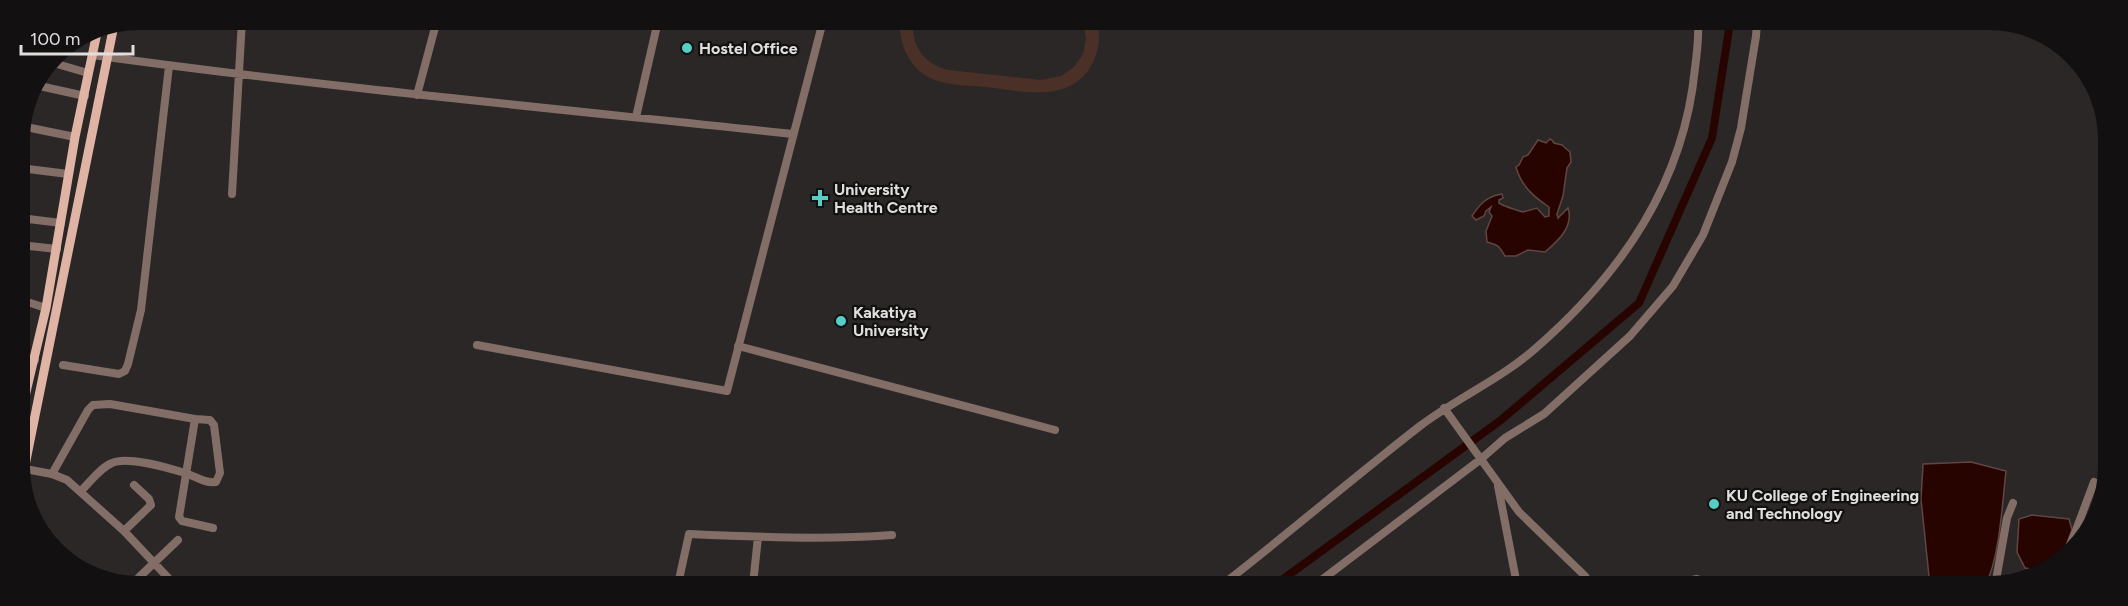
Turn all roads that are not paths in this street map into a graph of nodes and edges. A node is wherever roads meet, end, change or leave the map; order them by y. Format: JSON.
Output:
{"nodes":[{"id":1,"x":241,"y":30,"type":"edge"},
{"id":2,"x":434,"y":30,"type":"edge"},
{"id":3,"x":656,"y":30,"type":"edge"},
{"id":4,"x":822,"y":30,"type":"edge"},
{"id":5,"x":1698,"y":30,"type":"edge"},
{"id":6,"x":1756,"y":30,"type":"edge"},
{"id":7,"x":112,"y":34,"type":"edge"},
{"id":8,"x":95,"y":39,"type":"edge"},
{"id":9,"x":92,"y":55,"type":"junction"},
{"id":10,"x":107,"y":57,"type":"junction"},
{"id":11,"x":59,"y":65,"type":"edge"},
{"id":12,"x":170,"y":66,"type":"junction"},
{"id":13,"x":88,"y":73,"type":"junction"},
{"id":14,"x":239,"y":74,"type":"junction"},
{"id":15,"x":44,"y":86,"type":"edge"},
{"id":16,"x":417,"y":94,"type":"junction"},
{"id":17,"x":84,"y":96,"type":"junction"},
{"id":18,"x":636,"y":117,"type":"junction"},
{"id":19,"x":31,"y":128,"type":"edge"},
{"id":20,"x":793,"y":134,"type":"junction"},
{"id":21,"x":75,"y":137,"type":"junction"},
{"id":22,"x":30,"y":169,"type":"edge"},
{"id":23,"x":68,"y":174,"type":"junction"},
{"id":24,"x":232,"y":194,"type":"dead end"},
{"id":25,"x":30,"y":219,"type":"edge"},
{"id":26,"x":61,"y":223,"type":"junction"},
{"id":27,"x":30,"y":246,"type":"edge"},
{"id":28,"x":57,"y":249,"type":"junction"},
{"id":29,"x":30,"y":303,"type":"edge"},
{"id":30,"x":46,"y":308,"type":"junction"},
{"id":31,"x":477,"y":345,"type":"dead end"},
{"id":32,"x":738,"y":346,"type":"junction"},
{"id":33,"x":30,"y":359,"type":"edge"},
{"id":34,"x":35,"y":360,"type":"junction"},
{"id":35,"x":63,"y":365,"type":"dead end"},
{"id":36,"x":30,"y":379,"type":"edge"},
{"id":37,"x":1444,"y":408,"type":"junction"},
{"id":38,"x":195,"y":419,"type":"junction"},
{"id":39,"x":1055,"y":430,"type":"dead end"},
{"id":40,"x":30,"y":445,"type":"edge"},
{"id":41,"x":1480,"y":457,"type":"junction"},
{"id":42,"x":30,"y":471,"type":"edge"},
{"id":43,"x":187,"y":473,"type":"junction"},
{"id":44,"x":52,"y":474,"type":"junction"},
{"id":45,"x":2094,"y":482,"type":"dead end"},
{"id":46,"x":134,"y":485,"type":"dead end"},
{"id":47,"x":1497,"y":485,"type":"junction"},
{"id":48,"x":81,"y":491,"type":"junction"},
{"id":49,"x":2013,"y":503,"type":"dead end"},
{"id":50,"x":213,"y":528,"type":"dead end"},
{"id":51,"x":124,"y":531,"type":"junction"},
{"id":52,"x":2074,"y":534,"type":"edge"},
{"id":53,"x":892,"y":535,"type":"dead end"},
{"id":54,"x":758,"y":537,"type":"junction"},
{"id":55,"x":178,"y":540,"type":"dead end"},
{"id":56,"x":155,"y":563,"type":"junction"},
{"id":57,"x":141,"y":576,"type":"edge"},
{"id":58,"x":167,"y":576,"type":"edge"},
{"id":59,"x":680,"y":576,"type":"edge"},
{"id":60,"x":754,"y":576,"type":"edge"},
{"id":61,"x":1233,"y":576,"type":"edge"},
{"id":62,"x":1327,"y":576,"type":"edge"},
{"id":63,"x":1515,"y":576,"type":"edge"},
{"id":64,"x":1585,"y":576,"type":"edge"},
{"id":65,"x":1997,"y":576,"type":"edge"}],
"edges":[{"from":1,"to":14,"type":"street"},
{"from":2,"to":16,"type":"street"},
{"from":3,"to":18,"type":"street"},
{"from":4,"to":20,"type":"street"},
{"from":5,"to":37,"type":"street"},
{"from":6,"to":41,"type":"street"},
{"from":7,"to":10,"type":"main road"},
{"from":8,"to":9,"type":"main road"},
{"from":9,"to":10,"type":"street"},
{"from":9,"to":13,"type":"main road"},
{"from":10,"to":12,"type":"street"},
{"from":10,"to":40,"type":"main road"},
{"from":11,"to":13,"type":"street"},
{"from":12,"to":14,"type":"street"},
{"from":12,"to":35,"type":"street"},
{"from":13,"to":17,"type":"main road"},
{"from":14,"to":16,"type":"street"},
{"from":14,"to":24,"type":"street"},
{"from":15,"to":17,"type":"street"},
{"from":16,"to":18,"type":"street"},
{"from":17,"to":21,"type":"main road"},
{"from":18,"to":20,"type":"street"},
{"from":19,"to":21,"type":"street"},
{"from":20,"to":32,"type":"street"},
{"from":21,"to":23,"type":"main road"},
{"from":22,"to":23,"type":"street"},
{"from":23,"to":26,"type":"main road"},
{"from":25,"to":26,"type":"street"},
{"from":26,"to":28,"type":"main road"},
{"from":27,"to":28,"type":"street"},
{"from":28,"to":30,"type":"main road"},
{"from":29,"to":30,"type":"street"},
{"from":30,"to":34,"type":"main road"},
{"from":31,"to":32,"type":"street"},
{"from":32,"to":39,"type":"street"},
{"from":33,"to":34,"type":"street"},
{"from":34,"to":36,"type":"main road"},
{"from":37,"to":41,"type":"street"},
{"from":37,"to":61,"type":"street"},
{"from":38,"to":43,"type":"street"},
{"from":38,"to":43,"type":"street"},
{"from":38,"to":44,"type":"street"},
{"from":41,"to":47,"type":"street"},
{"from":41,"to":62,"type":"street"},
{"from":42,"to":44,"type":"street"},
{"from":43,"to":48,"type":"street"},
{"from":43,"to":50,"type":"street"},
{"from":44,"to":48,"type":"street"},
{"from":45,"to":52,"type":"street"},
{"from":46,"to":51,"type":"street"},
{"from":47,"to":63,"type":"street"},
{"from":47,"to":64,"type":"street"},
{"from":48,"to":51,"type":"street"},
{"from":49,"to":65,"type":"street"},
{"from":51,"to":56,"type":"street"},
{"from":53,"to":54,"type":"street"},
{"from":54,"to":59,"type":"street"},
{"from":54,"to":60,"type":"street"},
{"from":55,"to":56,"type":"street"},
{"from":56,"to":57,"type":"street"},
{"from":56,"to":58,"type":"street"}]}
